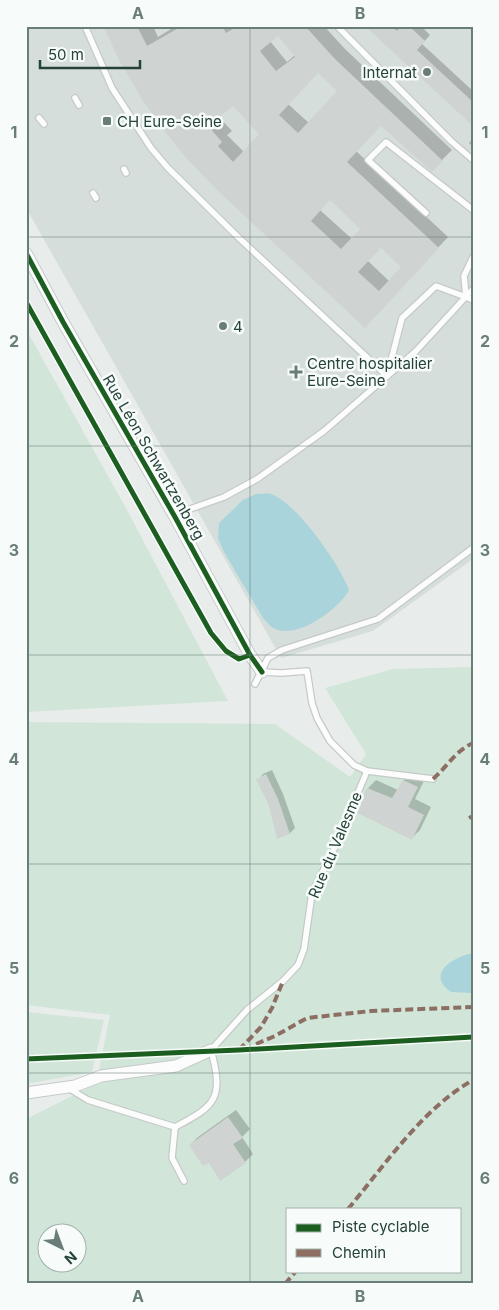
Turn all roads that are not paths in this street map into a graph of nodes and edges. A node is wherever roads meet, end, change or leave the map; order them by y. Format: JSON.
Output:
{"nodes":[{"id":1,"x":85,"y":26,"type":"edge"},
{"id":2,"x":337,"y":26,"type":"edge"},
{"id":3,"x":75,"y":98,"type":"dead end"},
{"id":4,"x":79,"y":106,"type":"dead end"},
{"id":5,"x":39,"y":118,"type":"dead end"},
{"id":6,"x":44,"y":124,"type":"dead end"},
{"id":7,"x":473,"y":160,"type":"edge"},
{"id":8,"x":473,"y":210,"type":"edge"},
{"id":9,"x":426,"y":214,"type":"dead end"},
{"id":10,"x":26,"y":253,"type":"edge"},
{"id":11,"x":473,"y":257,"type":"edge"},
{"id":12,"x":473,"y":289,"type":"edge"},
{"id":13,"x":466,"y":298,"type":"junction"},
{"id":14,"x":473,"y":300,"type":"edge"},
{"id":15,"x":387,"y":376,"type":"junction"},
{"id":16,"x":175,"y":517,"type":"junction"},
{"id":17,"x":473,"y":548,"type":"edge"},
{"id":18,"x":262,"y":672,"type":"junction"},
{"id":19,"x":255,"y":684,"type":"dead end"},
{"id":20,"x":367,"y":770,"type":"junction"},
{"id":21,"x":433,"y":779,"type":"dead end"},
{"id":22,"x":211,"y":1050,"type":"junction"},
{"id":23,"x":68,"y":1088,"type":"junction"},
{"id":24,"x":26,"y":1093,"type":"edge"},
{"id":25,"x":175,"y":1127,"type":"junction"},
{"id":26,"x":184,"y":1181,"type":"dead end"}],
"edges":[{"from":1,"to":15,"type":"lane"},
{"from":2,"to":7,"type":"lane"},
{"from":3,"to":4,"type":"lane"},
{"from":5,"to":6,"type":"lane"},
{"from":8,"to":9,"type":"lane"},
{"from":10,"to":16,"type":"street","name":"Rue Léon Schwartzenberg"},
{"from":11,"to":13,"type":"lane"},
{"from":12,"to":13,"type":"lane"},
{"from":13,"to":14,"type":"lane"},
{"from":13,"to":15,"type":"lane"},
{"from":13,"to":15,"type":"lane"},
{"from":15,"to":16,"type":"lane"},
{"from":16,"to":18,"type":"street","name":"Rue Léon Schwartzenberg"},
{"from":17,"to":18,"type":"lane"},
{"from":18,"to":19,"type":"lane"},
{"from":18,"to":20,"type":"lane"},
{"from":20,"to":21,"type":"lane"},
{"from":20,"to":22,"type":"lane","name":"Rue du Valesme"},
{"from":22,"to":23,"type":"street","name":"Rue du Valesme"},
{"from":22,"to":25,"type":"lane"},
{"from":23,"to":24,"type":"street","name":"Rue du Valesme"},
{"from":23,"to":25,"type":"lane"},
{"from":25,"to":26,"type":"lane"}]}
